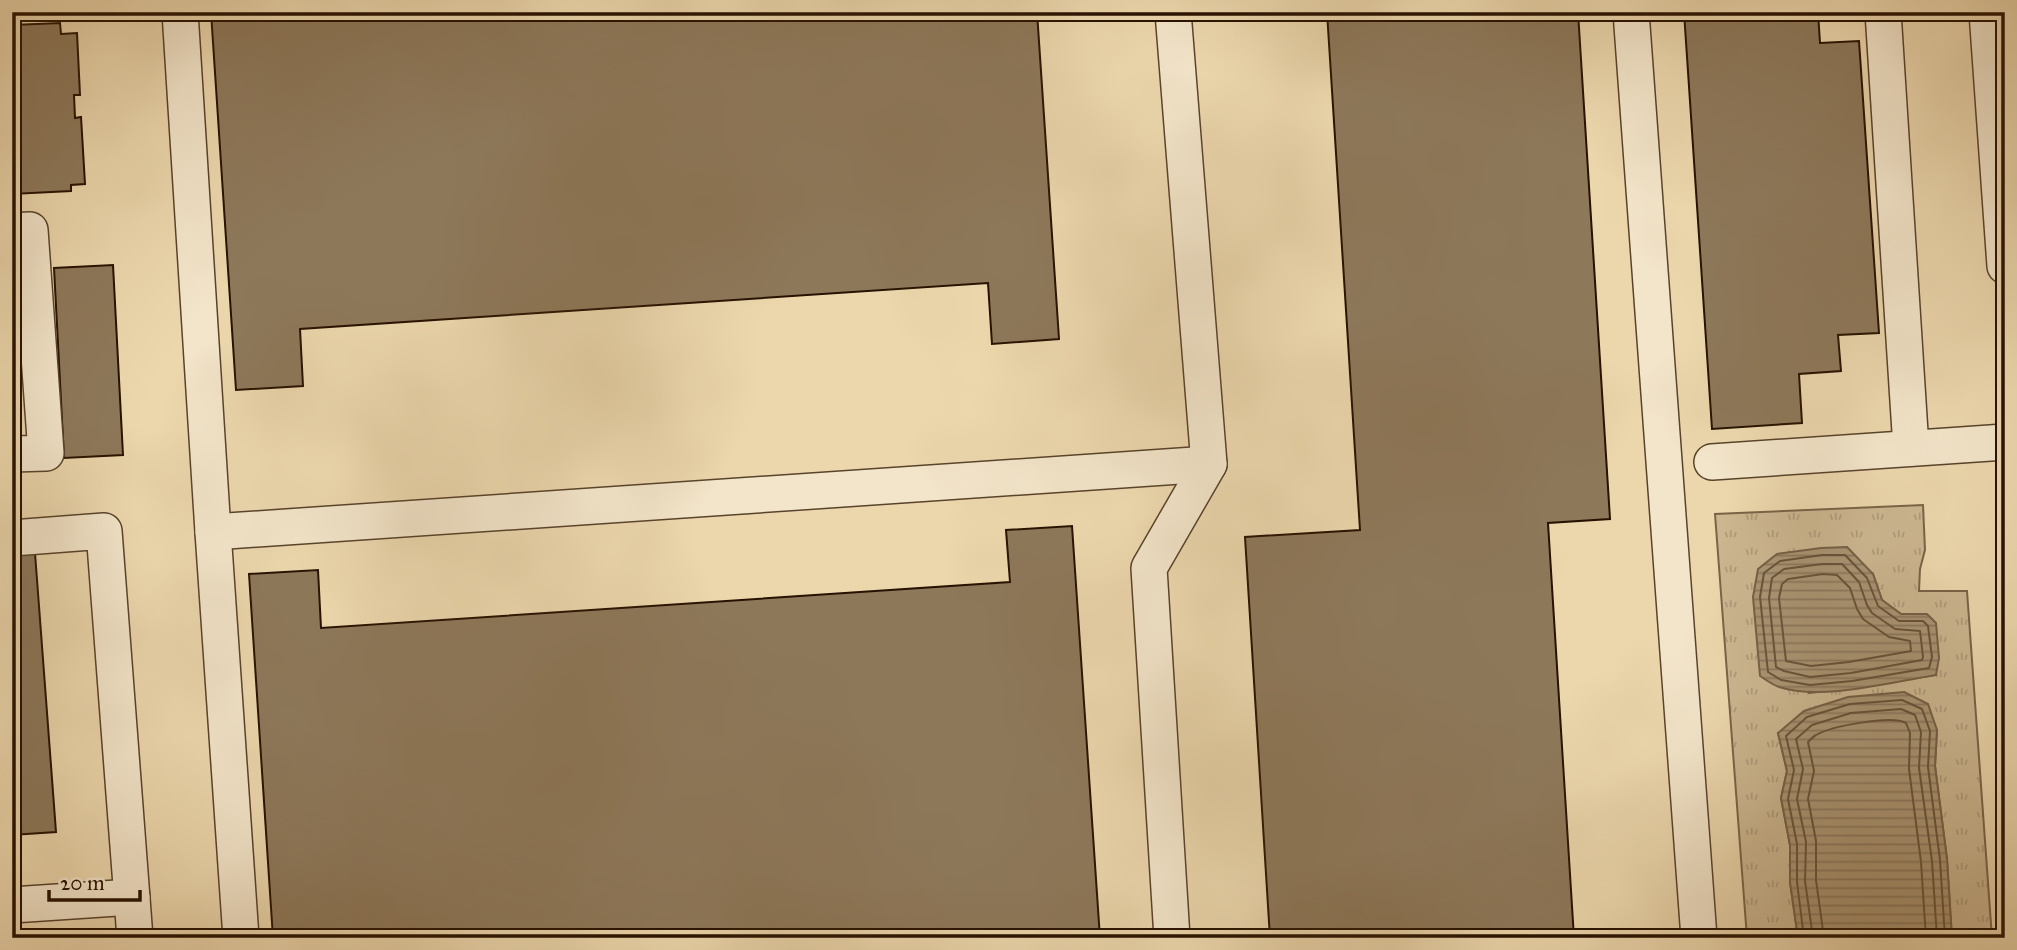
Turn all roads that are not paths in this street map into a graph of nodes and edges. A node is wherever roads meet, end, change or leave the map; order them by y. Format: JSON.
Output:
{"nodes":[{"id":1,"x":180,"y":12,"type":"edge"},
{"id":2,"x":1173,"y":12,"type":"edge"},
{"id":3,"x":1631,"y":12,"type":"edge"},
{"id":4,"x":1883,"y":12,"type":"edge"},
{"id":5,"x":1987,"y":12,"type":"edge"},
{"id":6,"x":12,"y":231,"type":"edge"},
{"id":7,"x":2005,"y":266,"type":"edge"},
{"id":8,"x":2005,"y":442,"type":"edge"},
{"id":9,"x":1912,"y":449,"type":"junction"},
{"id":10,"x":12,"y":454,"type":"edge"},
{"id":11,"x":1712,"y":462,"type":"dead end"},
{"id":12,"x":1209,"y":464,"type":"junction"},
{"id":13,"x":212,"y":532,"type":"junction"},
{"id":14,"x":12,"y":538,"type":"edge"},
{"id":15,"x":131,"y":897,"type":"junction"},
{"id":16,"x":12,"y":905,"type":"edge"},
{"id":17,"x":135,"y":938,"type":"edge"},
{"id":18,"x":241,"y":938,"type":"edge"},
{"id":19,"x":1172,"y":938,"type":"edge"},
{"id":20,"x":1699,"y":938,"type":"edge"}],
"edges":[{"from":1,"to":13,"type":"street"},
{"from":2,"to":12,"type":"street"},
{"from":3,"to":20,"type":"street"},
{"from":4,"to":9,"type":"street"},
{"from":5,"to":7,"type":"street"},
{"from":6,"to":10,"type":"street"},
{"from":8,"to":9,"type":"street"},
{"from":9,"to":11,"type":"street"},
{"from":12,"to":13,"type":"street"},
{"from":12,"to":19,"type":"street"},
{"from":13,"to":18,"type":"street"},
{"from":14,"to":15,"type":"street"},
{"from":15,"to":16,"type":"street"},
{"from":15,"to":17,"type":"street"}]}
